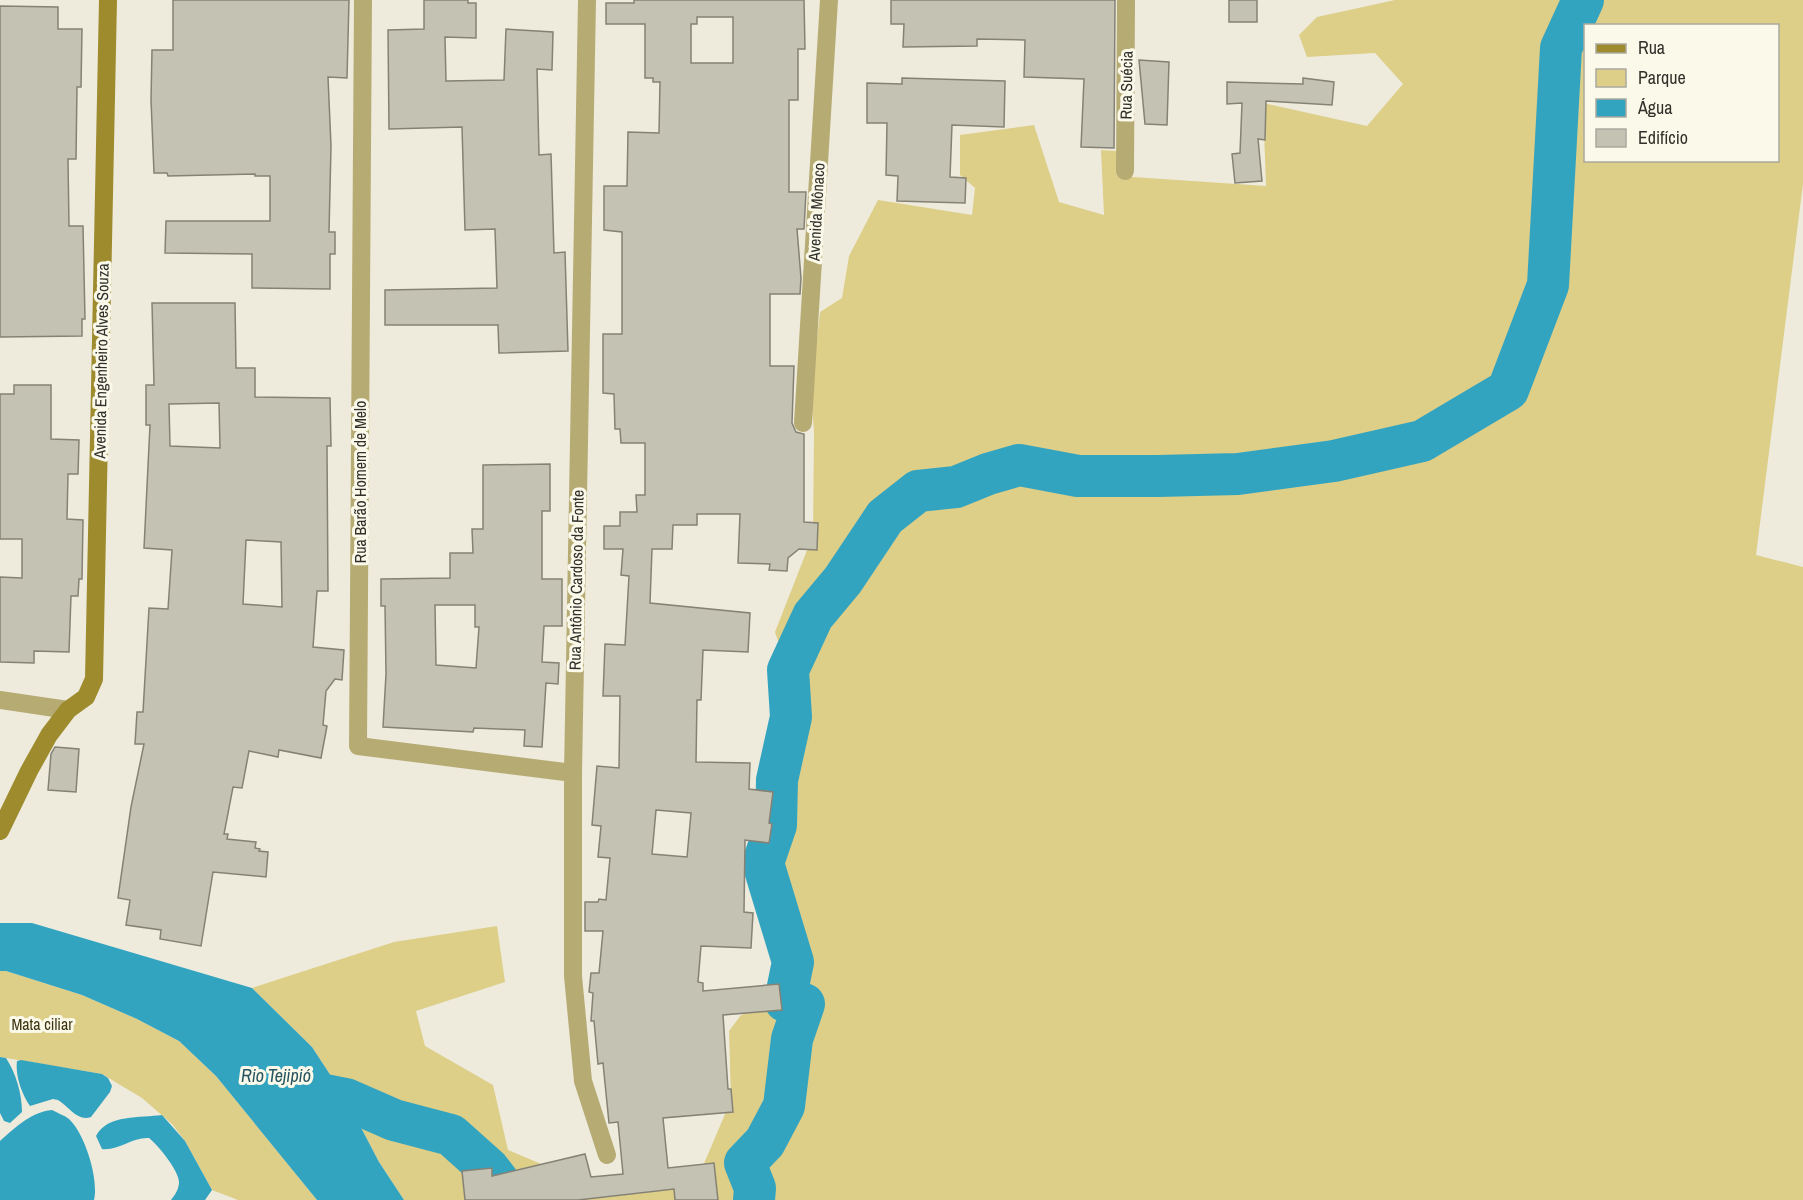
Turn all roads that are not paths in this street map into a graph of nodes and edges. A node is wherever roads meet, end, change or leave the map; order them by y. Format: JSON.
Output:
{"nodes":[{"id":1,"x":108,"y":0,"type":"edge"},
{"id":2,"x":363,"y":0,"type":"edge"},
{"id":3,"x":587,"y":0,"type":"edge"},
{"id":4,"x":829,"y":0,"type":"edge"},
{"id":5,"x":1126,"y":0,"type":"edge"},
{"id":6,"x":1125,"y":171,"type":"dead end"},
{"id":7,"x":803,"y":423,"type":"dead end"},
{"id":8,"x":0,"y":700,"type":"edge"},
{"id":9,"x":68,"y":710,"type":"junction"},
{"id":10,"x":573,"y":773,"type":"junction"},
{"id":11,"x":0,"y":831,"type":"edge"},
{"id":12,"x":607,"y":1155,"type":"dead end"}],
"edges":[{"from":1,"to":9,"type":"main road","name":"Avenida Engenheiro Alves Souza"},
{"from":2,"to":10,"type":"street","name":"Rua Barão Homem de Melo"},
{"from":3,"to":10,"type":"street","name":"Rua Antônio Cardoso da Fonte"},
{"from":4,"to":7,"type":"street","name":"Avenida Mônaco"},
{"from":5,"to":6,"type":"street","name":"Rua Suécia"},
{"from":8,"to":9,"type":"street"},
{"from":9,"to":11,"type":"main road","name":"Avenida Engenheiro Alves Souza"},
{"from":10,"to":12,"type":"street","name":"Rua Antônio Cardoso da Fonte"}]}
